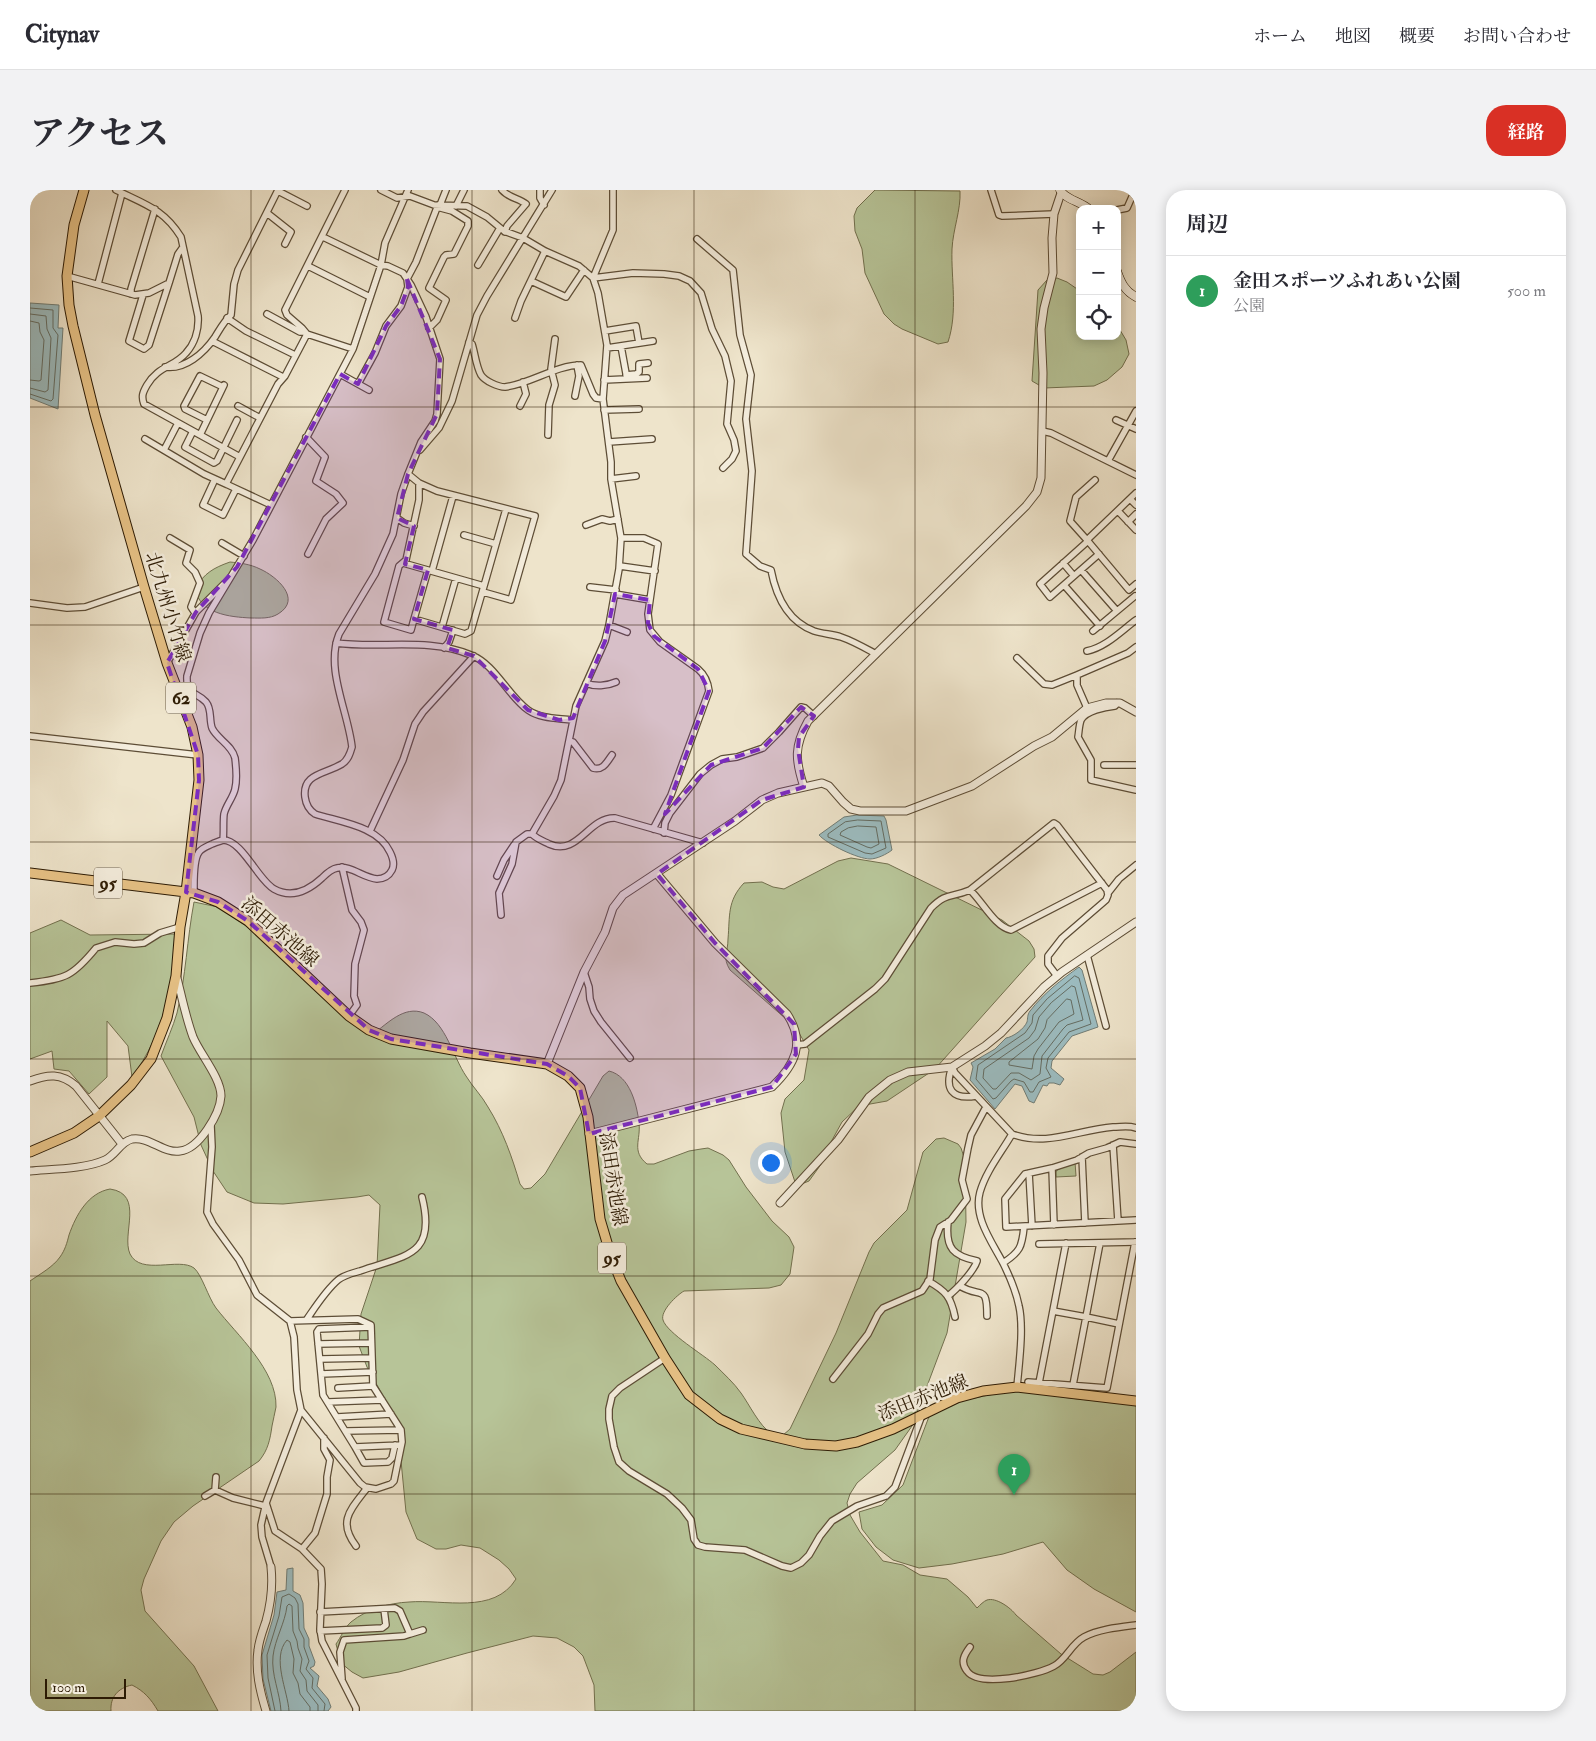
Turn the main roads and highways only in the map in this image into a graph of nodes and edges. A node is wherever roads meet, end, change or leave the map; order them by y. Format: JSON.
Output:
{"nodes":[{"id":1,"x":84,"y":190,"type":"edge"},
{"id":2,"x":1061,"y":191,"type":"edge"},
{"id":3,"x":1084,"y":205,"type":"edge"},
{"id":4,"x":1121,"y":282,"type":"edge"},
{"id":5,"x":1136,"y":297,"type":"edge"},
{"id":6,"x":30,"y":874,"type":"edge"},
{"id":7,"x":190,"y":893,"type":"junction"},
{"id":8,"x":30,"y":1152,"type":"edge"},
{"id":9,"x":1136,"y":1401,"type":"edge"}],
"edges":[{"from":1,"to":7,"type":"main road","name":"北九州小竹線","number":"62"},
{"from":2,"to":3,"type":"main road"},
{"from":4,"to":5,"type":"main road"},
{"from":6,"to":7,"type":"main road","name":"添田赤池線","number":"95"},
{"from":7,"to":8,"type":"main road","name":"北九州小竹線","number":"62"},
{"from":7,"to":9,"type":"main road","name":"添田赤池線","number":"95"}]}
